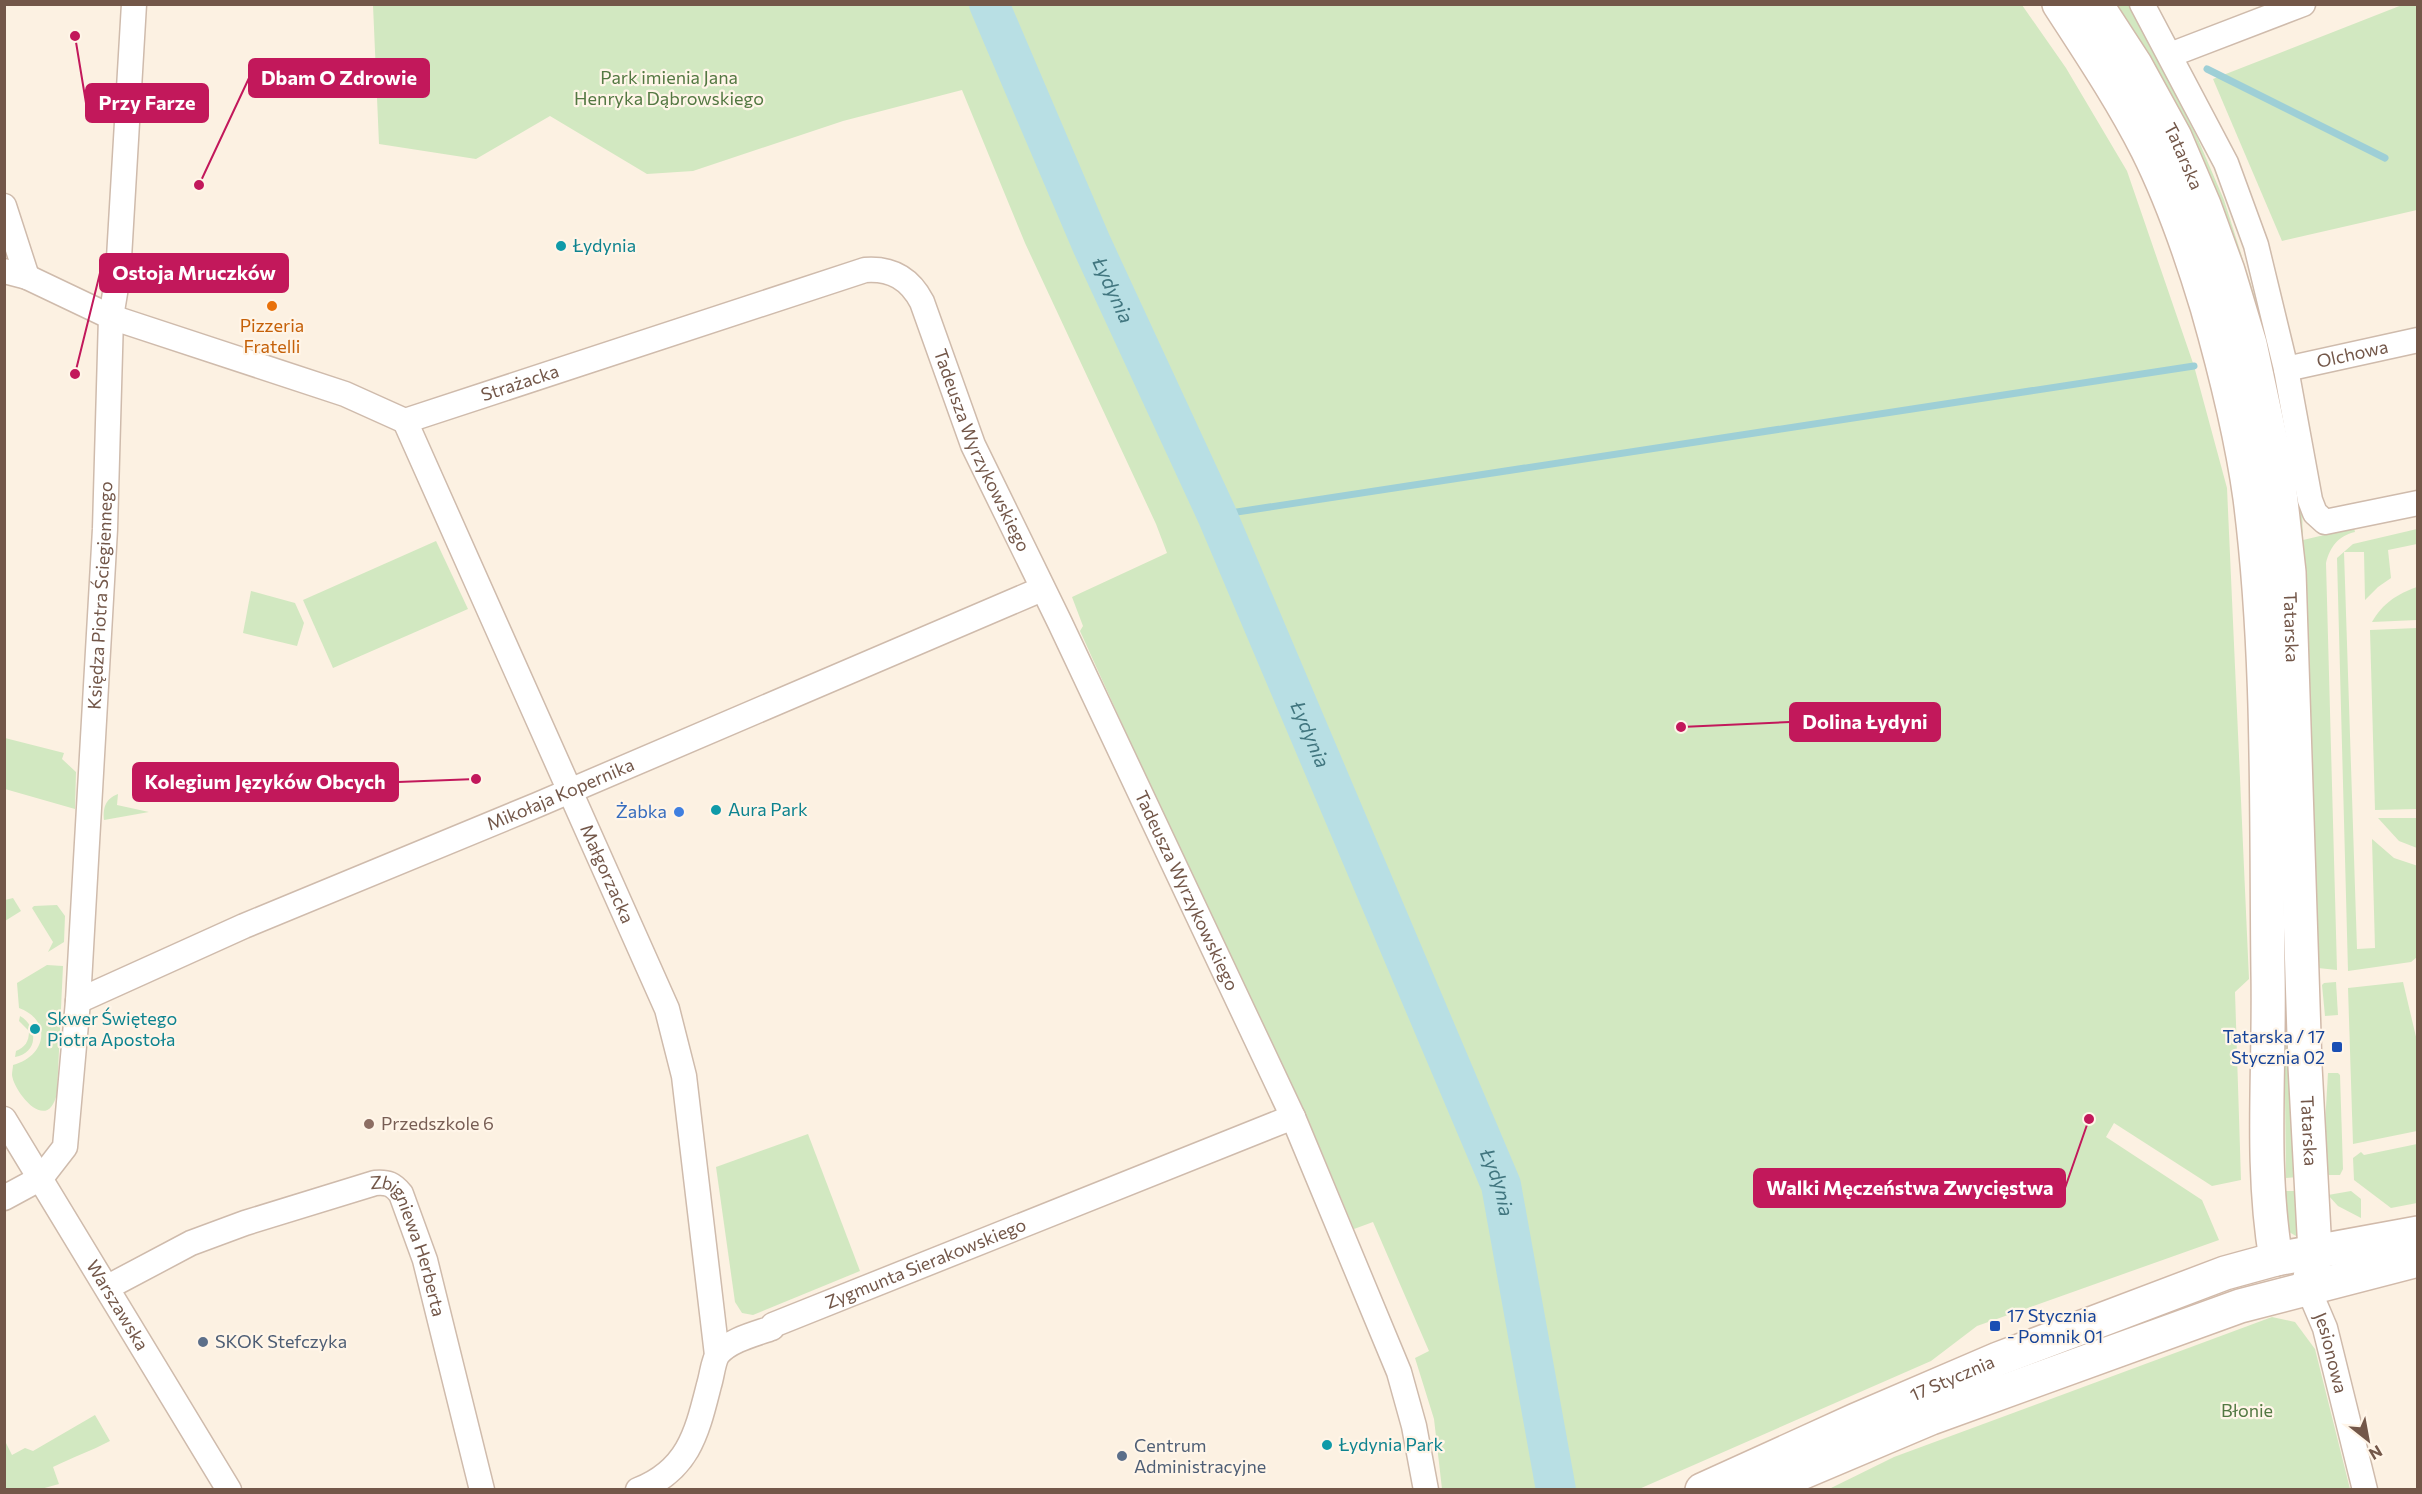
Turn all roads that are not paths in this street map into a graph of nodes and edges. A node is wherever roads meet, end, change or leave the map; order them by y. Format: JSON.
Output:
{"nodes":[{"id":1,"x":134,"y":4,"type":"edge"},
{"id":2,"x":2059,"y":4,"type":"edge"},
{"id":3,"x":2096,"y":4,"type":"edge"},
{"id":4,"x":2142,"y":4,"type":"edge"},
{"id":5,"x":2303,"y":4,"type":"edge"},
{"id":6,"x":2170,"y":55,"type":"junction"},
{"id":7,"x":4,"y":207,"type":"edge"},
{"id":8,"x":16,"y":274,"type":"edge"},
{"id":9,"x":922,"y":302,"type":"joint"},
{"id":10,"x":111,"y":316,"type":"junction"},
{"id":11,"x":2418,"y":340,"type":"edge"},
{"id":12,"x":2286,"y":369,"type":"junction"},
{"id":13,"x":405,"y":421,"type":"junction"},
{"id":14,"x":2418,"y":503,"type":"edge"},
{"id":15,"x":1042,"y":589,"type":"junction"},
{"id":16,"x":571,"y":790,"type":"junction"},
{"id":17,"x":78,"y":1001,"type":"junction"},
{"id":18,"x":1293,"y":1117,"type":"junction"},
{"id":19,"x":4,"y":1119,"type":"edge"},
{"id":20,"x":41,"y":1178,"type":"junction"},
{"id":21,"x":4,"y":1198,"type":"edge"},
{"id":22,"x":2418,"y":1233,"type":"edge"},
{"id":23,"x":2316,"y":1252,"type":"junction"},
{"id":24,"x":2276,"y":1259,"type":"junction"},
{"id":25,"x":2418,"y":1260,"type":"edge"},
{"id":26,"x":108,"y":1287,"type":"junction"},
{"id":27,"x":2308,"y":1288,"type":"junction"},
{"id":28,"x":717,"y":1355,"type":"junction"},
{"id":29,"x":229,"y":1490,"type":"edge"},
{"id":30,"x":482,"y":1490,"type":"edge"},
{"id":31,"x":638,"y":1490,"type":"edge"},
{"id":32,"x":1426,"y":1490,"type":"edge"},
{"id":33,"x":1702,"y":1490,"type":"edge"},
{"id":34,"x":1761,"y":1490,"type":"edge"},
{"id":35,"x":2365,"y":1490,"type":"edge"}],
"edges":[{"from":1,"to":10,"type":"street","name":"Księdza Piotra Ściegiennego"},
{"from":2,"to":24,"type":"main road","name":"Tatarska"},
{"from":3,"to":23,"type":"main road","name":"Tatarska"},
{"from":4,"to":6,"type":"street","name":"Tatarska"},
{"from":5,"to":6,"type":"street"},
{"from":6,"to":12,"type":"street","name":"Tatarska"},
{"from":7,"to":8,"type":"street"},
{"from":8,"to":10,"type":"street"},
{"from":9,"to":13,"type":"street","name":"Strażacka"},
{"from":9,"to":15,"type":"street","name":"Tadeusza Wyrzykowskiego"},
{"from":10,"to":13,"type":"street"},
{"from":10,"to":17,"type":"street","name":"Księdza Piotra Ściegiennego"},
{"from":11,"to":12,"type":"street","name":"Olchowa"},
{"from":12,"to":14,"type":"street","name":"Tatarska"},
{"from":13,"to":16,"type":"street","name":"Małgorzacka"},
{"from":15,"to":16,"type":"street","name":"Mikołaja Kopernika"},
{"from":15,"to":18,"type":"street","name":"Tadeusza Wyrzykowskiego"},
{"from":16,"to":17,"type":"street","name":"Mikołaja Kopernika"},
{"from":16,"to":28,"type":"street","name":"Małgorzacka"},
{"from":17,"to":20,"type":"street","name":"Księdza Piotra Ściegiennego"},
{"from":18,"to":28,"type":"street","name":"Zygmunta Sierakowskiego"},
{"from":18,"to":32,"type":"street","name":"Tadeusza Wyrzykowskiego"},
{"from":19,"to":20,"type":"street","name":"Warszawska"},
{"from":20,"to":21,"type":"street"},
{"from":20,"to":26,"type":"street","name":"Warszawska"},
{"from":22,"to":23,"type":"main road","name":"17 Stycznia"},
{"from":23,"to":24,"type":"main road","name":"17 Stycznia"},
{"from":23,"to":27,"type":"main road","name":"Tatarska"},
{"from":24,"to":27,"type":"main road"},
{"from":24,"to":33,"type":"main road","name":"17 Stycznia"},
{"from":25,"to":27,"type":"main road","name":"17 Stycznia"},
{"from":26,"to":29,"type":"street","name":"Warszawska"},
{"from":26,"to":30,"type":"street","name":"Zbigniewa Herberta"},
{"from":27,"to":34,"type":"main road","name":"17 Stycznia"},
{"from":27,"to":35,"type":"street","name":"Jesionowa"},
{"from":28,"to":31,"type":"street"}]}
